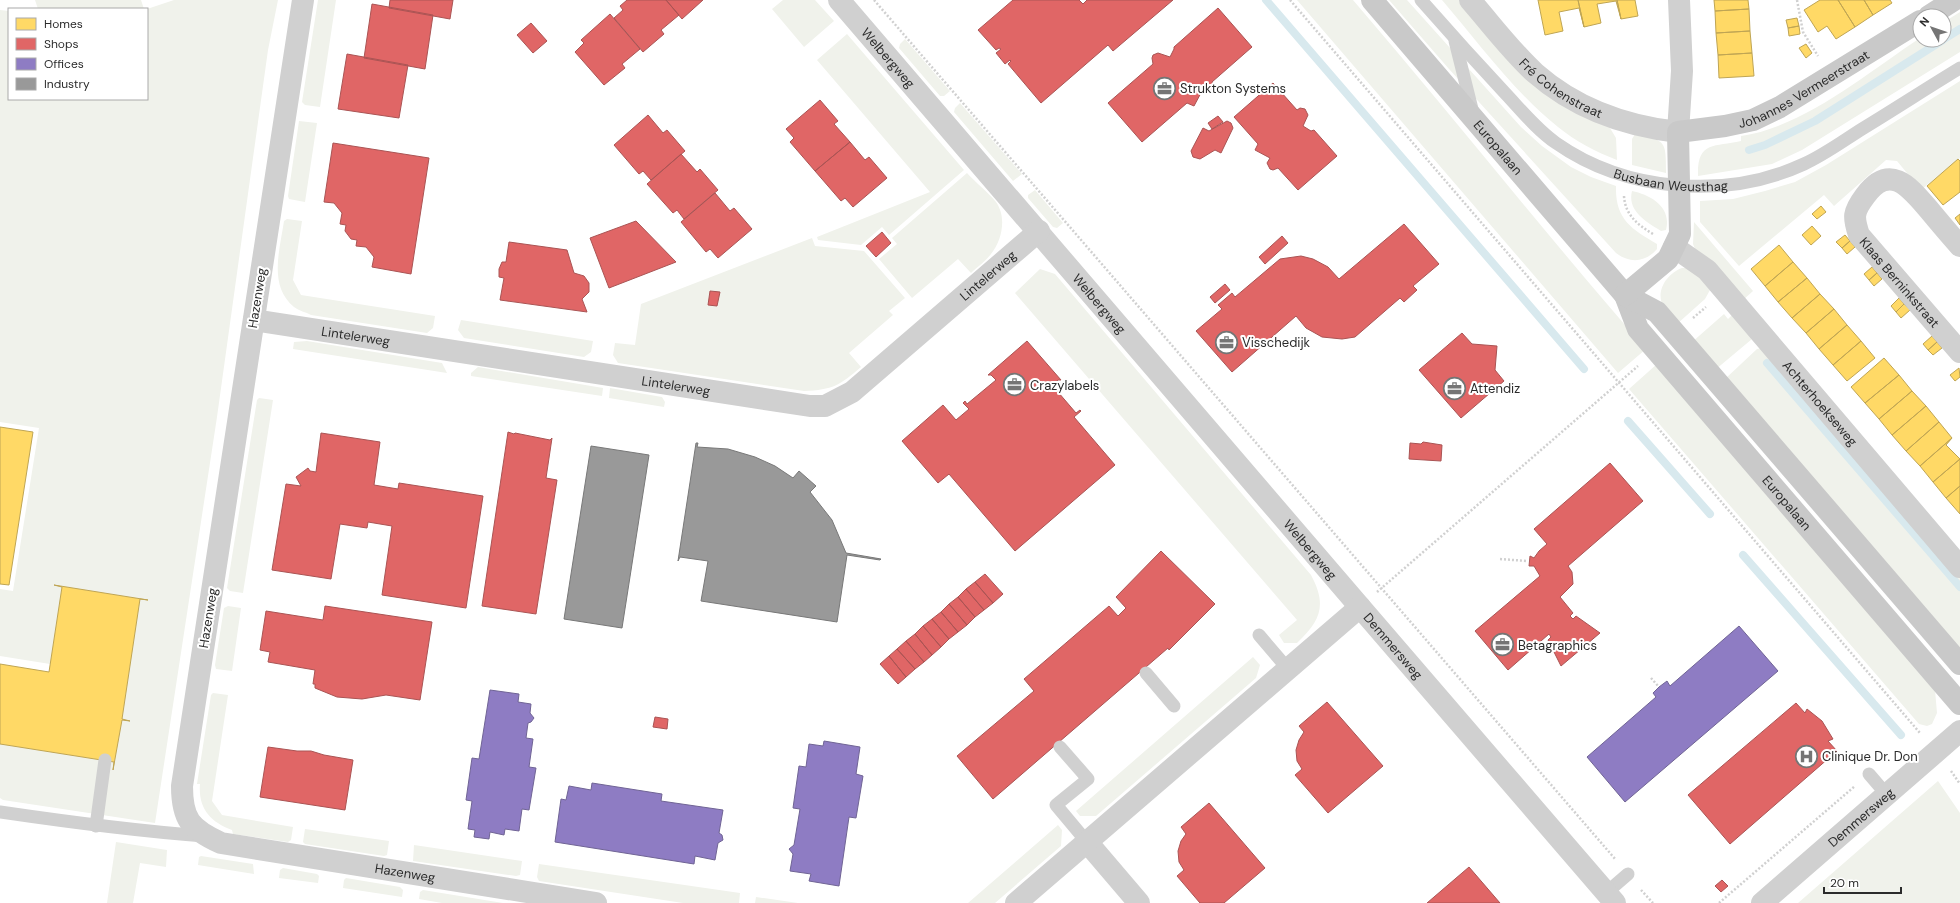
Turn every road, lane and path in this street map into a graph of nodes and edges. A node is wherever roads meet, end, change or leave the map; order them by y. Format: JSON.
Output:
{"nodes":[{"id":1,"x":303,"y":0,"type":"edge"},
{"id":2,"x":839,"y":0,"type":"edge"},
{"id":3,"x":874,"y":0,"type":"edge"},
{"id":4,"x":1290,"y":0,"type":"edge"},
{"id":5,"x":1372,"y":0,"type":"edge"},
{"id":6,"x":1422,"y":0,"type":"edge"},
{"id":7,"x":1470,"y":0,"type":"edge"},
{"id":8,"x":1679,"y":0,"type":"edge"},
{"id":9,"x":1797,"y":0,"type":"edge"},
{"id":10,"x":1954,"y":0,"type":"edge"},
{"id":11,"x":1942,"y":8,"type":"edge"},
{"id":12,"x":1912,"y":26,"type":"edge"},
{"id":13,"x":1455,"y":39,"type":"junction"},
{"id":14,"x":1960,"y":68,"type":"edge"},
{"id":15,"x":1831,"y":76,"type":"junction"},
{"id":16,"x":1474,"y":120,"type":"junction"},
{"id":17,"x":1678,"y":132,"type":"junction"},
{"id":18,"x":1679,"y":185,"type":"junction"},
{"id":19,"x":1039,"y":231,"type":"junction"},
{"id":20,"x":1960,"y":246,"type":"edge"},
{"id":21,"x":1674,"y":247,"type":"junction"},
{"id":22,"x":1724,"y":291,"type":"junction"},
{"id":23,"x":1625,"y":295,"type":"junction"},
{"id":24,"x":254,"y":320,"type":"junction"},
{"id":25,"x":1676,"y":333,"type":"junction"},
{"id":26,"x":1657,"y":350,"type":"junction"},
{"id":27,"x":1960,"y":352,"type":"edge"},
{"id":28,"x":1618,"y":383,"type":"junction"},
{"id":29,"x":1500,"y":559,"type":"dead end"},
{"id":30,"x":1527,"y":561,"type":"dead end"},
{"id":31,"x":1960,"y":567,"type":"edge"},
{"id":32,"x":1382,"y":588,"type":"junction"},
{"id":33,"x":1360,"y":607,"type":"junction"},
{"id":34,"x":1259,"y":635,"type":"dead end"},
{"id":35,"x":1960,"y":664,"type":"edge"},
{"id":36,"x":1288,"y":670,"type":"junction"},
{"id":37,"x":1146,"y":673,"type":"dead end"},
{"id":38,"x":1651,"y":678,"type":"dead end"},
{"id":39,"x":1659,"y":687,"type":"dead end"},
{"id":40,"x":1960,"y":704,"type":"edge"},
{"id":41,"x":1174,"y":706,"type":"dead end"},
{"id":42,"x":1960,"y":732,"type":"edge"},
{"id":43,"x":1060,"y":747,"type":"dead end"},
{"id":44,"x":1936,"y":753,"type":"junction"},
{"id":45,"x":105,"y":760,"type":"dead end"},
{"id":46,"x":1869,"y":774,"type":"dead end"},
{"id":47,"x":1887,"y":795,"type":"junction"},
{"id":48,"x":0,"y":812,"type":"edge"},
{"id":49,"x":96,"y":826,"type":"junction"},
{"id":50,"x":204,"y":836,"type":"junction"},
{"id":51,"x":1087,"y":842,"type":"junction"},
{"id":52,"x":1628,"y":874,"type":"junction"},
{"id":53,"x":1611,"y":898,"type":"edge"},
{"id":54,"x":1019,"y":902,"type":"edge"},
{"id":55,"x":596,"y":903,"type":"edge"},
{"id":56,"x":1139,"y":903,"type":"edge"},
{"id":57,"x":1653,"y":903,"type":"edge"},
{"id":58,"x":1762,"y":903,"type":"edge"}],
"edges":[{"from":1,"to":24,"type":"street","name":"Hazenweg"},
{"from":2,"to":19,"type":"street","name":"Welbergweg"},
{"from":3,"to":32,"type":"path"},
{"from":4,"to":28,"type":"path"},
{"from":5,"to":16,"type":"street","name":"Europalaan"},
{"from":6,"to":13,"type":"lane","name":"Busbaan Weusthag"},
{"from":7,"to":17,"type":"street","name":"Fré Cohenstraat"},
{"from":8,"to":17,"type":"street"},
{"from":9,"to":15,"type":"path"},
{"from":10,"to":11,"type":"street"},
{"from":12,"to":15,"type":"street","name":"Johannes Vermeerstraat"},
{"from":13,"to":16,"type":"lane"},
{"from":13,"to":18,"type":"lane","name":"Busbaan Weusthag"},
{"from":14,"to":18,"type":"lane","name":"Busbaan Weusthag"},
{"from":15,"to":17,"type":"street","name":"Johannes Vermeerstraat"},
{"from":16,"to":23,"type":"street","name":"Europalaan"},
{"from":17,"to":18,"type":"street"},
{"from":18,"to":21,"type":"street"},
{"from":19,"to":24,"type":"street","name":"Lintelerweg"},
{"from":19,"to":33,"type":"street","name":"Welbergweg"},
{"from":20,"to":27,"type":"street","name":"Klaas Berninkstraat"},
{"from":21,"to":22,"type":"street","name":"Achterhoekseweg"},
{"from":21,"to":23,"type":"street"},
{"from":22,"to":25,"type":"path"},
{"from":22,"to":31,"type":"street","name":"Achterhoekseweg"},
{"from":23,"to":25,"type":"street","name":"Europalaan"},
{"from":23,"to":26,"type":"street","name":"Europalaan"},
{"from":24,"to":50,"type":"street","name":"Hazenweg"},
{"from":25,"to":35,"type":"street","name":"Europalaan"},
{"from":26,"to":28,"type":"path"},
{"from":26,"to":40,"type":"street","name":"Europalaan"},
{"from":28,"to":32,"type":"path"},
{"from":28,"to":44,"type":"path"},
{"from":29,"to":30,"type":"path"},
{"from":32,"to":33,"type":"path"},
{"from":32,"to":52,"type":"path"},
{"from":33,"to":36,"type":"street","name":"Demmersweg"},
{"from":33,"to":53,"type":"street","name":"Demmersweg"},
{"from":34,"to":36,"type":"lane"},
{"from":36,"to":51,"type":"street","name":"Demmersweg"},
{"from":37,"to":41,"type":"lane"},
{"from":38,"to":39,"type":"path"},
{"from":42,"to":44,"type":"street","name":"Demmersweg"},
{"from":43,"to":51,"type":"lane"},
{"from":44,"to":47,"type":"street","name":"Demmersweg"},
{"from":45,"to":49,"type":"lane"},
{"from":46,"to":47,"type":"lane"},
{"from":47,"to":58,"type":"street","name":"Demmersweg"},
{"from":48,"to":49,"type":"lane"},
{"from":49,"to":50,"type":"lane"},
{"from":50,"to":55,"type":"street","name":"Hazenweg"},
{"from":51,"to":54,"type":"street","name":"Demmersweg"},
{"from":51,"to":56,"type":"street"},
{"from":52,"to":53,"type":"lane"},
{"from":52,"to":57,"type":"path"}]}
